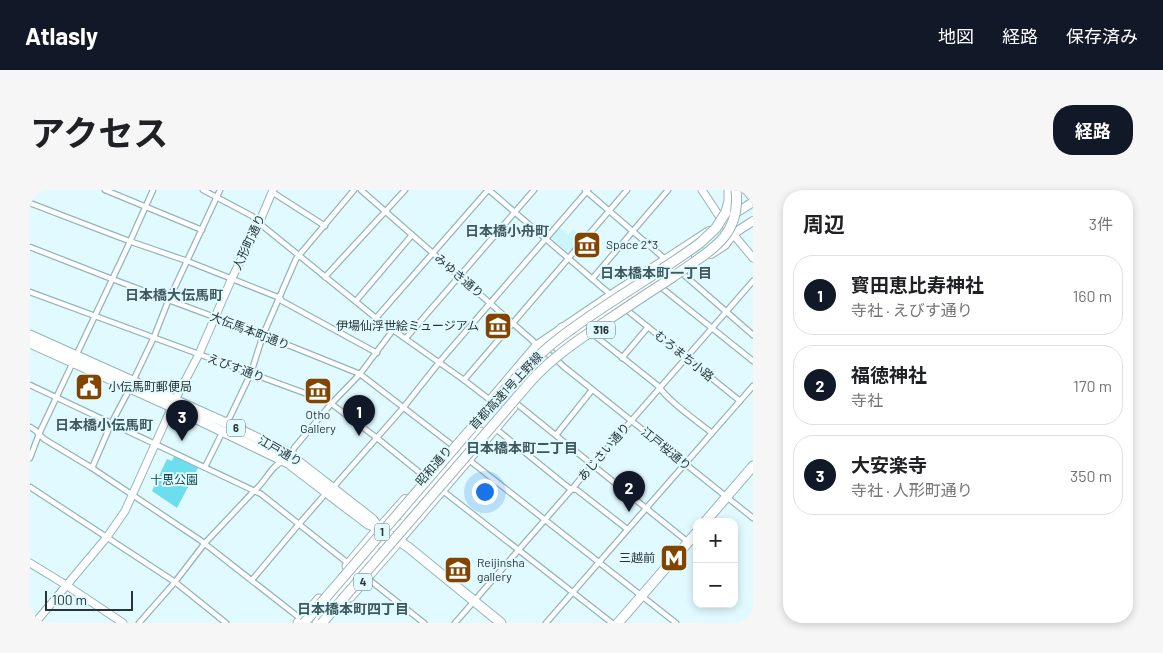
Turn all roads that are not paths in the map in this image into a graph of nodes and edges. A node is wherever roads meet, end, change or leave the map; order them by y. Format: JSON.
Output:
{"nodes":[{"id":1,"x":105,"y":190,"type":"edge"},
{"id":2,"x":153,"y":190,"type":"edge"},
{"id":3,"x":203,"y":190,"type":"edge"},
{"id":4,"x":220,"y":190,"type":"edge"},
{"id":5,"x":354,"y":190,"type":"edge"},
{"id":6,"x":361,"y":190,"type":"edge"},
{"id":7,"x":405,"y":190,"type":"edge"},
{"id":8,"x":488,"y":190,"type":"edge"},
{"id":9,"x":534,"y":190,"type":"edge"},
{"id":10,"x":587,"y":190,"type":"edge"},
{"id":11,"x":627,"y":190,"type":"edge"},
{"id":12,"x":668,"y":190,"type":"edge"},
{"id":13,"x":702,"y":190,"type":"edge"},
{"id":14,"x":729,"y":190,"type":"edge"},
{"id":15,"x":736,"y":190,"type":"edge"},
{"id":16,"x":747,"y":190,"type":"edge"},
{"id":17,"x":273,"y":191,"type":"edge"},
{"id":18,"x":217,"y":197,"type":"junction"},
{"id":19,"x":753,"y":197,"type":"edge"},
{"id":20,"x":30,"y":203,"type":"edge"},
{"id":21,"x":750,"y":204,"type":"edge"},
{"id":22,"x":145,"y":206,"type":"junction"},
{"id":23,"x":385,"y":211,"type":"junction"},
{"id":24,"x":609,"y":211,"type":"junction"},
{"id":25,"x":515,"y":212,"type":"junction"},
{"id":26,"x":726,"y":212,"type":"junction"},
{"id":27,"x":753,"y":221,"type":"edge"},
{"id":28,"x":723,"y":222,"type":"junction"},
{"id":29,"x":259,"y":224,"type":"junction"},
{"id":30,"x":325,"y":226,"type":"junction"},
{"id":31,"x":202,"y":230,"type":"junction"},
{"id":32,"x":632,"y":231,"type":"junction"},
{"id":33,"x":733,"y":234,"type":"junction"},
{"id":34,"x":412,"y":235,"type":"junction"},
{"id":35,"x":547,"y":239,"type":"junction"},
{"id":36,"x":130,"y":241,"type":"junction"},
{"id":37,"x":30,"y":248,"type":"edge"},
{"id":38,"x":433,"y":253,"type":"junction"},
{"id":39,"x":298,"y":255,"type":"junction"},
{"id":40,"x":569,"y":258,"type":"junction"},
{"id":41,"x":753,"y":258,"type":"edge"},
{"id":42,"x":665,"y":259,"type":"junction"},
{"id":43,"x":187,"y":261,"type":"junction"},
{"id":44,"x":683,"y":274,"type":"junction"},
{"id":45,"x":459,"y":276,"type":"junction"},
{"id":46,"x":325,"y":277,"type":"junction"},
{"id":47,"x":232,"y":278,"type":"junction"},
{"id":48,"x":112,"y":279,"type":"junction"},
{"id":49,"x":592,"y":279,"type":"junction"},
{"id":50,"x":753,"y":281,"type":"edge"},
{"id":51,"x":662,"y":288,"type":"junction"},
{"id":52,"x":30,"y":292,"type":"edge"},
{"id":53,"x":611,"y":295,"type":"junction"},
{"id":54,"x":280,"y":298,"type":"junction"},
{"id":55,"x":169,"y":300,"type":"junction"},
{"id":56,"x":356,"y":301,"type":"junction"},
{"id":57,"x":490,"y":303,"type":"junction"},
{"id":58,"x":628,"y":311,"type":"junction"},
{"id":59,"x":727,"y":312,"type":"junction"},
{"id":60,"x":610,"y":314,"type":"junction"},
{"id":61,"x":95,"y":316,"type":"junction"},
{"id":62,"x":214,"y":318,"type":"junction"},
{"id":63,"x":376,"y":318,"type":"junction"},
{"id":64,"x":513,"y":324,"type":"junction"},
{"id":65,"x":648,"y":327,"type":"junction"},
{"id":66,"x":562,"y":328,"type":"junction"},
{"id":67,"x":712,"y":329,"type":"junction"},
{"id":68,"x":394,"y":330,"type":"junction"},
{"id":69,"x":30,"y":335,"type":"edge"},
{"id":70,"x":263,"y":335,"type":"junction"},
{"id":71,"x":594,"y":335,"type":"junction"},
{"id":72,"x":753,"y":335,"type":"edge"},
{"id":73,"x":154,"y":337,"type":"junction"},
{"id":74,"x":406,"y":338,"type":"junction"},
{"id":75,"x":30,"y":343,"type":"edge"},
{"id":76,"x":536,"y":346,"type":"junction"},
{"id":77,"x":377,"y":353,"type":"junction"},
{"id":78,"x":199,"y":354,"type":"junction"},
{"id":79,"x":622,"y":358,"type":"junction"},
{"id":80,"x":687,"y":358,"type":"junction"},
{"id":81,"x":74,"y":359,"type":"junction"},
{"id":82,"x":557,"y":360,"type":"junction"},
{"id":83,"x":753,"y":362,"type":"edge"},
{"id":84,"x":439,"y":363,"type":"junction"},
{"id":85,"x":251,"y":373,"type":"junction"},
{"id":86,"x":360,"y":374,"type":"junction"},
{"id":87,"x":464,"y":380,"type":"junction"},
{"id":88,"x":131,"y":384,"type":"junction"},
{"id":89,"x":30,"y":386,"type":"edge"},
{"id":90,"x":753,"y":386,"type":"edge"},
{"id":91,"x":660,"y":389,"type":"junction"},
{"id":92,"x":592,"y":390,"type":"junction"},
{"id":93,"x":57,"y":398,"type":"junction"},
{"id":94,"x":490,"y":400,"type":"junction"},
{"id":95,"x":740,"y":401,"type":"junction"},
{"id":96,"x":174,"y":404,"type":"junction"},
{"id":97,"x":331,"y":404,"type":"junction"},
{"id":98,"x":517,"y":404,"type":"junction"},
{"id":99,"x":403,"y":408,"type":"junction"},
{"id":100,"x":478,"y":414,"type":"junction"},
{"id":101,"x":632,"y":421,"type":"junction"},
{"id":102,"x":111,"y":424,"type":"junction"},
{"id":103,"x":223,"y":426,"type":"junction"},
{"id":104,"x":30,"y":427,"type":"edge"},
{"id":105,"x":496,"y":429,"type":"junction"},
{"id":106,"x":712,"y":433,"type":"junction"},
{"id":107,"x":39,"y":434,"type":"junction"},
{"id":108,"x":556,"y":435,"type":"junction"},
{"id":109,"x":377,"y":438,"type":"junction"},
{"id":110,"x":156,"y":445,"type":"junction"},
{"id":111,"x":452,"y":445,"type":"junction"},
{"id":112,"x":32,"y":448,"type":"edge"},
{"id":113,"x":466,"y":457,"type":"junction"},
{"id":114,"x":30,"y":458,"type":"edge"},
{"id":115,"x":291,"y":460,"type":"junction"},
{"id":116,"x":685,"y":464,"type":"junction"},
{"id":117,"x":594,"y":465,"type":"junction"},
{"id":118,"x":753,"y":466,"type":"edge"},
{"id":119,"x":205,"y":467,"type":"junction"},
{"id":120,"x":92,"y":468,"type":"junction"},
{"id":121,"x":425,"y":477,"type":"junction"},
{"id":122,"x":30,"y":487,"type":"edge"},
{"id":123,"x":573,"y":489,"type":"junction"},
{"id":124,"x":330,"y":490,"type":"junction"},
{"id":125,"x":254,"y":491,"type":"junction"},
{"id":126,"x":442,"y":491,"type":"junction"},
{"id":127,"x":133,"y":495,"type":"junction"},
{"id":128,"x":726,"y":497,"type":"junction"},
{"id":129,"x":646,"y":508,"type":"junction"},
{"id":130,"x":420,"y":516,"type":"junction"},
{"id":131,"x":708,"y":518,"type":"edge"},
{"id":132,"x":753,"y":518,"type":"edge"},
{"id":133,"x":546,"y":520,"type":"junction"},
{"id":134,"x":299,"y":524,"type":"junction"},
{"id":135,"x":379,"y":528,"type":"junction"},
{"id":136,"x":627,"y":529,"type":"junction"},
{"id":137,"x":693,"y":536,"type":"edge"},
{"id":138,"x":107,"y":537,"type":"junction"},
{"id":139,"x":399,"y":541,"type":"junction"},
{"id":140,"x":688,"y":542,"type":"junction"},
{"id":141,"x":205,"y":544,"type":"junction"},
{"id":142,"x":519,"y":551,"type":"junction"},
{"id":143,"x":351,"y":561,"type":"junction"},
{"id":144,"x":599,"y":562,"type":"junction"},
{"id":145,"x":30,"y":563,"type":"edge"},
{"id":146,"x":367,"y":578,"type":"junction"},
{"id":147,"x":252,"y":580,"type":"junction"},
{"id":148,"x":175,"y":582,"type":"junction"},
{"id":149,"x":66,"y":585,"type":"junction"},
{"id":150,"x":572,"y":592,"type":"junction"},
{"id":151,"x":642,"y":596,"type":"junction"},
{"id":152,"x":474,"y":601,"type":"junction"},
{"id":153,"x":34,"y":621,"type":"edge"},
{"id":154,"x":304,"y":622,"type":"edge"},
{"id":155,"x":123,"y":623,"type":"edge"},
{"id":156,"x":139,"y":623,"type":"edge"},
{"id":157,"x":226,"y":623,"type":"edge"},
{"id":158,"x":317,"y":623,"type":"edge"},
{"id":159,"x":322,"y":623,"type":"edge"},
{"id":160,"x":327,"y":623,"type":"edge"},
{"id":161,"x":424,"y":623,"type":"edge"},
{"id":162,"x":455,"y":623,"type":"edge"},
{"id":163,"x":501,"y":623,"type":"edge"},
{"id":164,"x":546,"y":623,"type":"edge"},
{"id":165,"x":612,"y":623,"type":"edge"},
{"id":166,"x":618,"y":623,"type":"edge"},
{"id":167,"x":676,"y":623,"type":"edge"}],
"edges":[{"from":1,"to":22,"type":"street"},
{"from":2,"to":22,"type":"street"},
{"from":3,"to":18,"type":"street"},
{"from":4,"to":18,"type":"street"},
{"from":5,"to":30,"type":"street"},
{"from":6,"to":23,"type":"street","name":"みゆき通り"},
{"from":7,"to":23,"type":"street"},
{"from":8,"to":25,"type":"street"},
{"from":8,"to":38,"type":"street"},
{"from":9,"to":25,"type":"street"},
{"from":10,"to":24,"type":"street"},
{"from":10,"to":35,"type":"street"},
{"from":11,"to":24,"type":"street"},
{"from":12,"to":32,"type":"street"},
{"from":13,"to":28,"type":"street"},
{"from":14,"to":26,"type":"highway","name":"首都高速1号上野線","number":"1"},
{"from":15,"to":60,"type":"highway","name":"首都高速1号上野線","number":"1","bridge":true},
{"from":16,"to":19,"type":"highway"},
{"from":17,"to":29,"type":"street","name":"人形町通り"},
{"from":17,"to":30,"type":"street"},
{"from":18,"to":29,"type":"street"},
{"from":18,"to":31,"type":"street"},
{"from":20,"to":36,"type":"street"},
{"from":21,"to":28,"type":"main road","name":"昭和通り","number":"316"},
{"from":22,"to":31,"type":"street"},
{"from":22,"to":36,"type":"street"},
{"from":23,"to":34,"type":"street","name":"みゆき通り"},
{"from":23,"to":46,"type":"street"},
{"from":24,"to":32,"type":"street"},
{"from":24,"to":40,"type":"street"},
{"from":25,"to":35,"type":"street"},
{"from":25,"to":45,"type":"street"},
{"from":26,"to":60,"type":"highway","bridge":true},
{"from":26,"to":154,"type":"highway","name":"首都高速1号上野線","number":"1","bridge":true},
{"from":27,"to":33,"type":"main road","number":"316"},
{"from":28,"to":33,"type":"street"},
{"from":28,"to":42,"type":"main road","name":"昭和通り","number":"316"},
{"from":29,"to":39,"type":"street"},
{"from":29,"to":47,"type":"street","name":"人形町通り"},
{"from":30,"to":39,"type":"street"},
{"from":31,"to":43,"type":"street"},
{"from":32,"to":42,"type":"street"},
{"from":32,"to":49,"type":"street"},
{"from":33,"to":41,"type":"street"},
{"from":33,"to":44,"type":"main road","number":"316"},
{"from":34,"to":38,"type":"street","name":"みゆき通り"},
{"from":34,"to":56,"type":"street"},
{"from":35,"to":40,"type":"street"},
{"from":35,"to":57,"type":"street"},
{"from":36,"to":43,"type":"street"},
{"from":36,"to":48,"type":"street"},
{"from":37,"to":48,"type":"street","name":"大伝馬本町通り"},
{"from":38,"to":45,"type":"street","name":"みゆき通り"},
{"from":38,"to":63,"type":"street"},
{"from":39,"to":46,"type":"street"},
{"from":39,"to":54,"type":"street"},
{"from":40,"to":49,"type":"street"},
{"from":40,"to":64,"type":"street"},
{"from":42,"to":53,"type":"main road","name":"昭和通り","number":"316"},
{"from":43,"to":47,"type":"street"},
{"from":43,"to":55,"type":"street"},
{"from":44,"to":51,"type":"main road","number":"316"},
{"from":44,"to":59,"type":"street"},
{"from":45,"to":57,"type":"street","name":"みゆき通り"},
{"from":45,"to":74,"type":"street"},
{"from":46,"to":56,"type":"street"},
{"from":47,"to":54,"type":"street"},
{"from":47,"to":62,"type":"street","name":"人形町通り"},
{"from":48,"to":55,"type":"street","name":"大伝馬本町通り"},
{"from":48,"to":61,"type":"street"},
{"from":49,"to":53,"type":"street"},
{"from":50,"to":59,"type":"street","name":"あじさい通り"},
{"from":51,"to":58,"type":"main road","number":"316"},
{"from":51,"to":67,"type":"street"},
{"from":52,"to":61,"type":"street","name":"えびす通り"},
{"from":53,"to":66,"type":"main road","name":"昭和通り","number":"316"},
{"from":54,"to":70,"type":"street"},
{"from":54,"to":77,"type":"street"},
{"from":55,"to":62,"type":"street","name":"大伝馬本町通り"},
{"from":55,"to":73,"type":"street"},
{"from":56,"to":63,"type":"street"},
{"from":57,"to":64,"type":"street","name":"みゆき通り"},
{"from":57,"to":84,"type":"street"},
{"from":58,"to":65,"type":"street","name":"むろまち小路"},
{"from":58,"to":71,"type":"main road","number":"316"},
{"from":59,"to":67,"type":"street","name":"あじさい通り"},
{"from":59,"to":72,"type":"street"},
{"from":60,"to":66,"type":"highway"},
{"from":60,"to":113,"type":"highway","bridge":true},
{"from":60,"to":159,"type":"highway","name":"首都高速1号上野線","number":"1","bridge":true},
{"from":61,"to":73,"type":"street","name":"えびす通り"},
{"from":61,"to":81,"type":"street"},
{"from":62,"to":70,"type":"street","name":"大伝馬本町通り"},
{"from":62,"to":78,"type":"street","name":"人形町通り"},
{"from":63,"to":68,"type":"street"},
{"from":64,"to":76,"type":"street","name":"みゆき通り"},
{"from":64,"to":87,"type":"street"},
{"from":65,"to":79,"type":"street"},
{"from":65,"to":80,"type":"street","name":"むろまち小路"},
{"from":66,"to":76,"type":"main road","name":"昭和通り","number":"316"},
{"from":67,"to":80,"type":"street","name":"あじさい通り"},
{"from":67,"to":83,"type":"street"},
{"from":68,"to":74,"type":"street"},
{"from":68,"to":77,"type":"street"},
{"from":69,"to":81,"type":"highway","name":"江戸通り","number":"6"},
{"from":70,"to":85,"type":"street"},
{"from":70,"to":86,"type":"street","name":"大伝馬本町通り"},
{"from":71,"to":79,"type":"street"},
{"from":71,"to":82,"type":"main road","number":"316"},
{"from":73,"to":78,"type":"street","name":"えびす通り"},
{"from":73,"to":88,"type":"street"},
{"from":74,"to":84,"type":"street"},
{"from":75,"to":81,"type":"highway","name":"江戸通り","number":"6"},
{"from":76,"to":82,"type":"street","name":"みゆき通り"},
{"from":76,"to":94,"type":"main road","name":"昭和通り","number":"316"},
{"from":77,"to":86,"type":"street"},
{"from":78,"to":85,"type":"street","name":"えびす通り"},
{"from":78,"to":96,"type":"street","name":"人形町通り"},
{"from":79,"to":91,"type":"street"},
{"from":80,"to":91,"type":"street","name":"あじさい通り"},
{"from":80,"to":95,"type":"street","name":"むろまち小路"},
{"from":81,"to":88,"type":"highway","name":"江戸通り","number":"6"},
{"from":81,"to":93,"type":"street"},
{"from":82,"to":92,"type":"street","name":"江戸桜通り"},
{"from":82,"to":98,"type":"main road","number":"316"},
{"from":84,"to":87,"type":"street"},
{"from":84,"to":99,"type":"street"},
{"from":85,"to":97,"type":"street","name":"えびす通り"},
{"from":85,"to":103,"type":"street"},
{"from":86,"to":97,"type":"street"},
{"from":86,"to":99,"type":"street","name":"大伝馬本町通り"},
{"from":87,"to":94,"type":"street"},
{"from":88,"to":96,"type":"highway","name":"江戸通り","number":"6"},
{"from":88,"to":102,"type":"street"},
{"from":89,"to":93,"type":"street"},
{"from":90,"to":95,"type":"street"},
{"from":91,"to":101,"type":"street","name":"あじさい通り"},
{"from":91,"to":106,"type":"street"},
{"from":92,"to":101,"type":"street","name":"江戸桜通り"},
{"from":92,"to":108,"type":"street"},
{"from":93,"to":102,"type":"street"},
{"from":93,"to":107,"type":"street"},
{"from":94,"to":100,"type":"main road","name":"昭和通り","number":"316"},
{"from":95,"to":106,"type":"street"},
{"from":96,"to":103,"type":"highway","name":"江戸通り","number":"6"},
{"from":96,"to":110,"type":"street","name":"人形町通り"},
{"from":97,"to":109,"type":"street","name":"えびす通り"},
{"from":97,"to":115,"type":"street"},
{"from":98,"to":105,"type":"main road","number":"316"},
{"from":98,"to":108,"type":"street"},
{"from":99,"to":109,"type":"street"},
{"from":99,"to":111,"type":"street","name":"大伝馬本町通り"},
{"from":100,"to":111,"type":"main road","name":"昭和通り","number":"316"},
{"from":100,"to":113,"type":"highway"},
{"from":101,"to":116,"type":"street","name":"江戸桜通り"},
{"from":101,"to":117,"type":"street","name":"あじさい通り"},
{"from":102,"to":110,"type":"street"},
{"from":102,"to":120,"type":"street"},
{"from":103,"to":115,"type":"highway","name":"江戸通り","number":"6"},
{"from":103,"to":119,"type":"street"},
{"from":104,"to":107,"type":"street"},
{"from":105,"to":113,"type":"highway"},
{"from":105,"to":123,"type":"street"},
{"from":106,"to":116,"type":"street"},
{"from":107,"to":112,"type":"street"},
{"from":107,"to":120,"type":"street"},
{"from":108,"to":117,"type":"street"},
{"from":109,"to":121,"type":"street","name":"えびす通り"},
{"from":109,"to":124,"type":"street"},
{"from":110,"to":119,"type":"street"},
{"from":110,"to":127,"type":"street","name":"人形町通り"},
{"from":111,"to":121,"type":"main road","name":"昭和通り","number":"316"},
{"from":112,"to":114,"type":"street"},
{"from":113,"to":126,"type":"main road","name":"昭和通り"},
{"from":113,"to":133,"type":"street"},
{"from":115,"to":124,"type":"highway","name":"江戸通り","number":"6"},
{"from":115,"to":125,"type":"street"},
{"from":116,"to":128,"type":"street","name":"江戸桜通り"},
{"from":116,"to":129,"type":"street"},
{"from":117,"to":123,"type":"street","name":"あじさい通り"},
{"from":117,"to":129,"type":"street"},
{"from":118,"to":128,"type":"highway"},
{"from":119,"to":125,"type":"street"},
{"from":120,"to":127,"type":"street"},
{"from":121,"to":135,"type":"main road","name":"昭和通り","number":"316"},
{"from":122,"to":138,"type":"street"},
{"from":123,"to":133,"type":"street","name":"あじさい通り"},
{"from":123,"to":136,"type":"street"},
{"from":124,"to":134,"type":"street"},
{"from":124,"to":135,"type":"highway","name":"江戸通り","number":"6"},
{"from":125,"to":134,"type":"street"},
{"from":125,"to":141,"type":"street"},
{"from":126,"to":130,"type":"main road","name":"昭和通り"},
{"from":126,"to":142,"type":"street"},
{"from":127,"to":138,"type":"street","name":"人形町通り"},
{"from":127,"to":141,"type":"street"},
{"from":128,"to":131,"type":"highway"},
{"from":128,"to":132,"type":"street","name":"江戸桜通り"},
{"from":129,"to":136,"type":"street"},
{"from":129,"to":140,"type":"street"},
{"from":130,"to":135,"type":"highway"},
{"from":130,"to":139,"type":"main road","name":"昭和通り"},
{"from":133,"to":142,"type":"street","name":"あじさい通り"},
{"from":133,"to":144,"type":"street"},
{"from":134,"to":143,"type":"street"},
{"from":134,"to":147,"type":"street"},
{"from":135,"to":139,"type":"highway","name":"江戸通り"},
{"from":135,"to":143,"type":"highway","name":"昭和通り","number":"4"},
{"from":136,"to":144,"type":"street"},
{"from":137,"to":140,"type":"highway"},
{"from":138,"to":148,"type":"street"},
{"from":138,"to":149,"type":"street","name":"人形町通り"},
{"from":139,"to":143,"type":"highway"},
{"from":139,"to":146,"type":"highway","name":"昭和通り","number":"4"},
{"from":139,"to":152,"type":"highway","name":"江戸通り"},
{"from":140,"to":151,"type":"highway"},
{"from":141,"to":147,"type":"street"},
{"from":141,"to":148,"type":"street"},
{"from":142,"to":150,"type":"street"},
{"from":142,"to":152,"type":"street","name":"あじさい通り"},
{"from":143,"to":154,"type":"highway","name":"昭和通り","number":"4"},
{"from":144,"to":150,"type":"street"},
{"from":144,"to":151,"type":"street"},
{"from":145,"to":149,"type":"street"},
{"from":146,"to":160,"type":"highway","name":"昭和通り","number":"4"},
{"from":146,"to":161,"type":"street"},
{"from":147,"to":154,"type":"street"},
{"from":148,"to":156,"type":"street"},
{"from":148,"to":157,"type":"street"},
{"from":149,"to":153,"type":"street","name":"人形町通り"},
{"from":149,"to":155,"type":"street"},
{"from":150,"to":164,"type":"street"},
{"from":150,"to":165,"type":"street"},
{"from":151,"to":166,"type":"highway"},
{"from":151,"to":167,"type":"street"},
{"from":152,"to":162,"type":"street","name":"あじさい通り"},
{"from":152,"to":163,"type":"highway","name":"江戸通り"},
{"from":154,"to":158,"type":"highway"}]}
